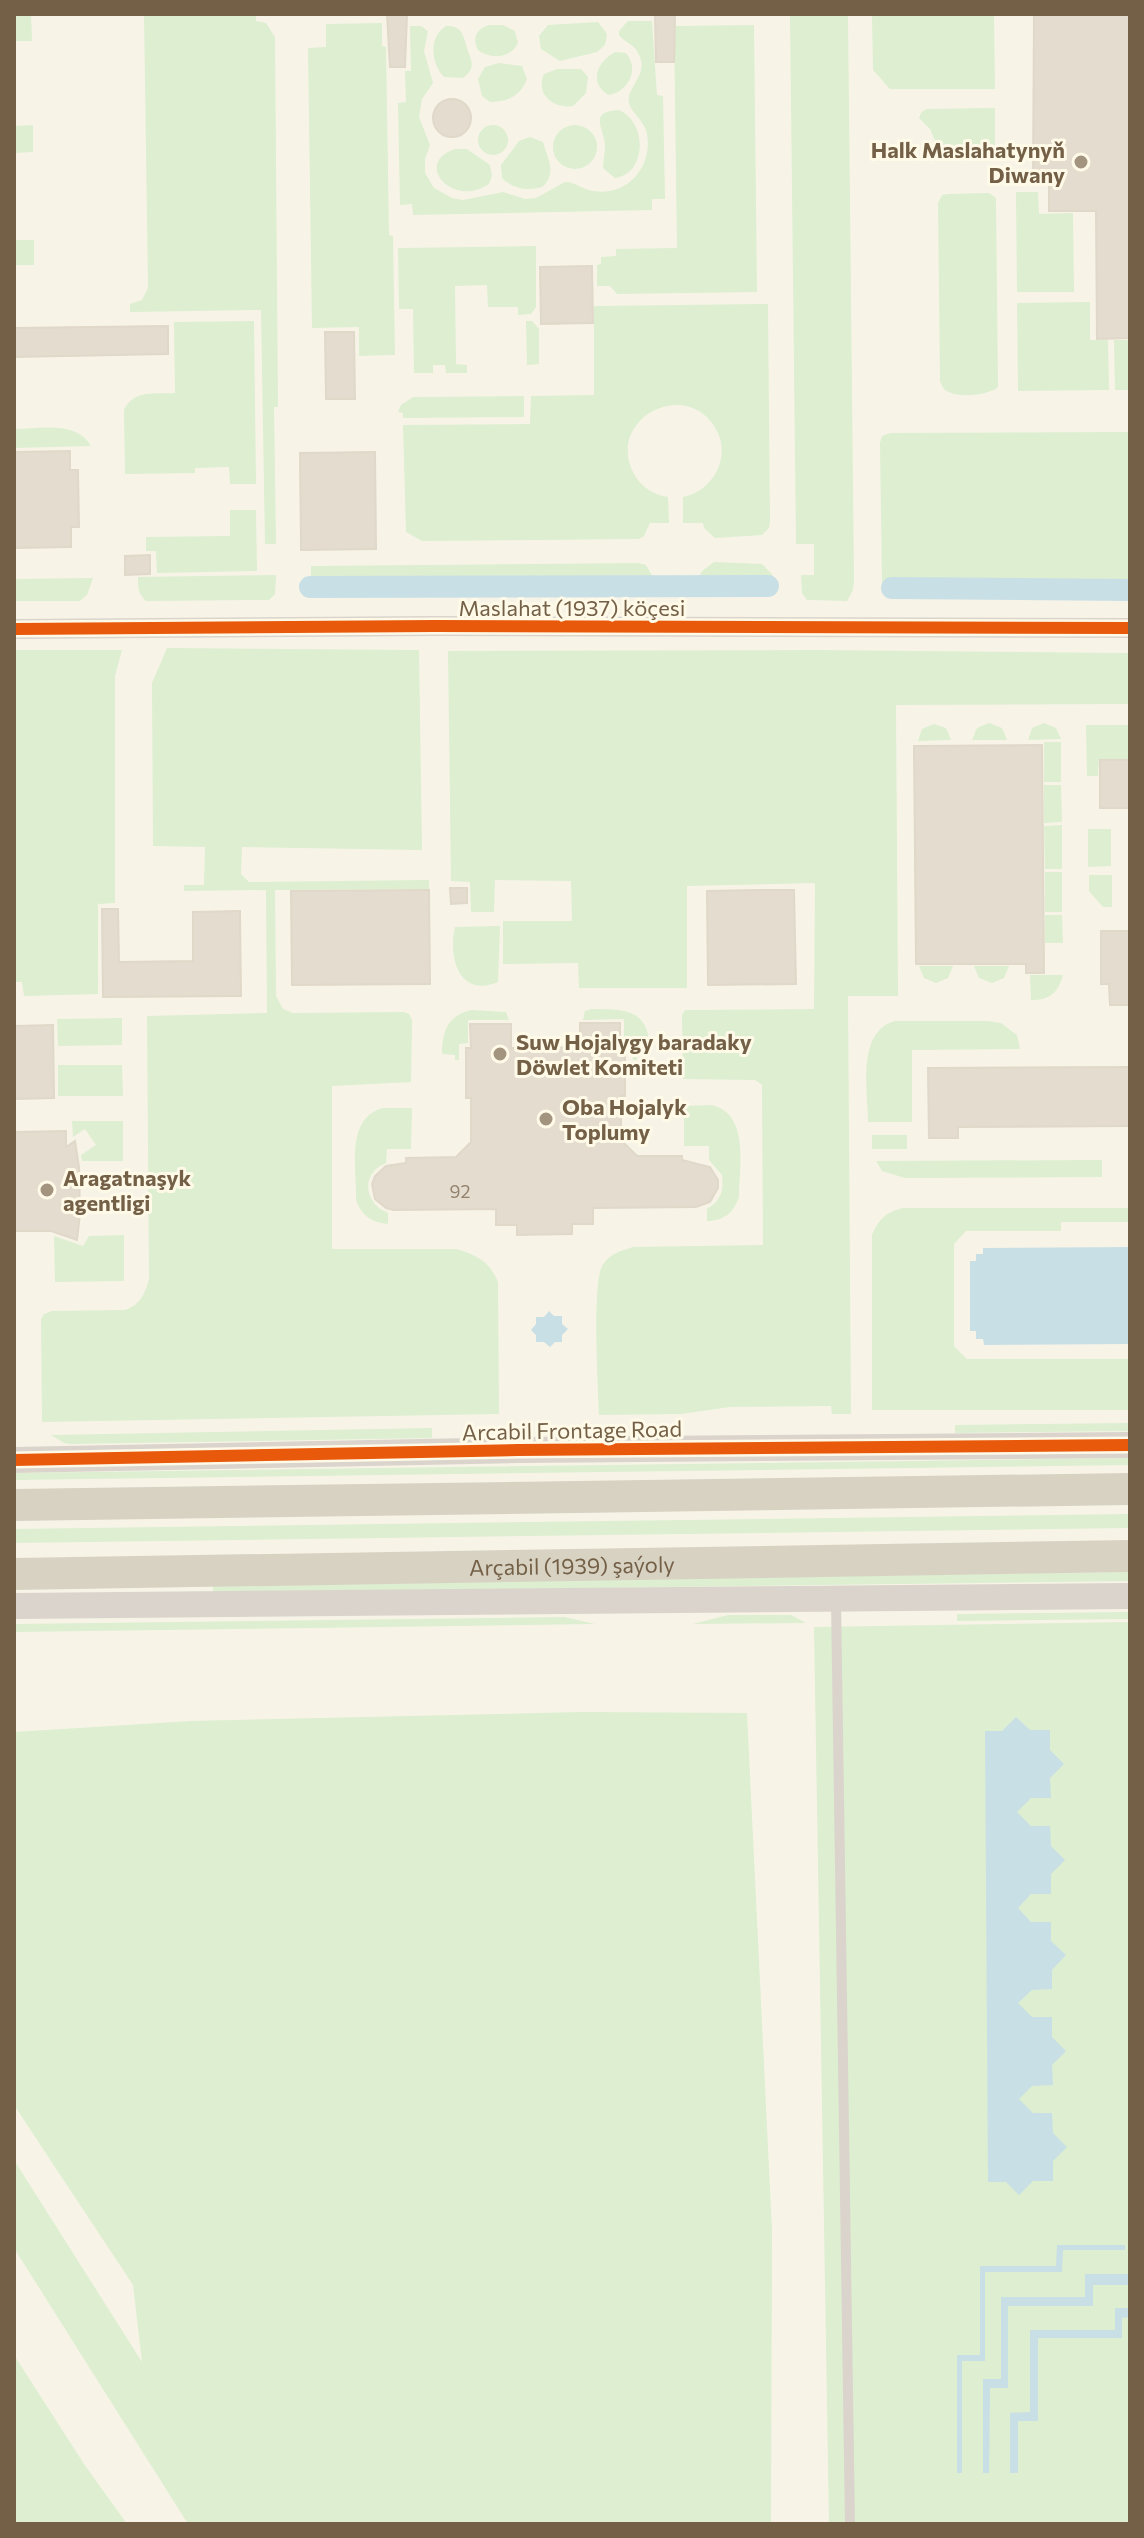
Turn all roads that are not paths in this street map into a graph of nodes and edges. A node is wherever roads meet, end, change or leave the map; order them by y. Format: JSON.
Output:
{"nodes":[{"id":1,"x":1130,"y":628,"type":"edge"},
{"id":2,"x":14,"y":629,"type":"edge"},
{"id":3,"x":1130,"y":1445,"type":"edge"},
{"id":4,"x":14,"y":1460,"type":"edge"},
{"id":5,"x":1130,"y":1489,"type":"edge"},
{"id":6,"x":14,"y":1505,"type":"edge"},
{"id":7,"x":1130,"y":1556,"type":"edge"},
{"id":8,"x":14,"y":1574,"type":"edge"},
{"id":9,"x":1130,"y":1596,"type":"edge"},
{"id":10,"x":836,"y":1599,"type":"junction"},
{"id":11,"x":14,"y":1606,"type":"edge"},
{"id":12,"x":850,"y":2524,"type":"edge"}],
"edges":[{"from":1,"to":2,"type":"street","name":"Maslahat (1937) köçesi"},
{"from":3,"to":4,"type":"street","name":"Arcabil Frontage Road"},
{"from":5,"to":6,"type":"main road"},
{"from":7,"to":8,"type":"main road","name":"Arçabil (1939) şaýoly"},
{"from":9,"to":10,"type":"street"},
{"from":10,"to":11,"type":"street"},
{"from":10,"to":12,"type":"lane"}]}
